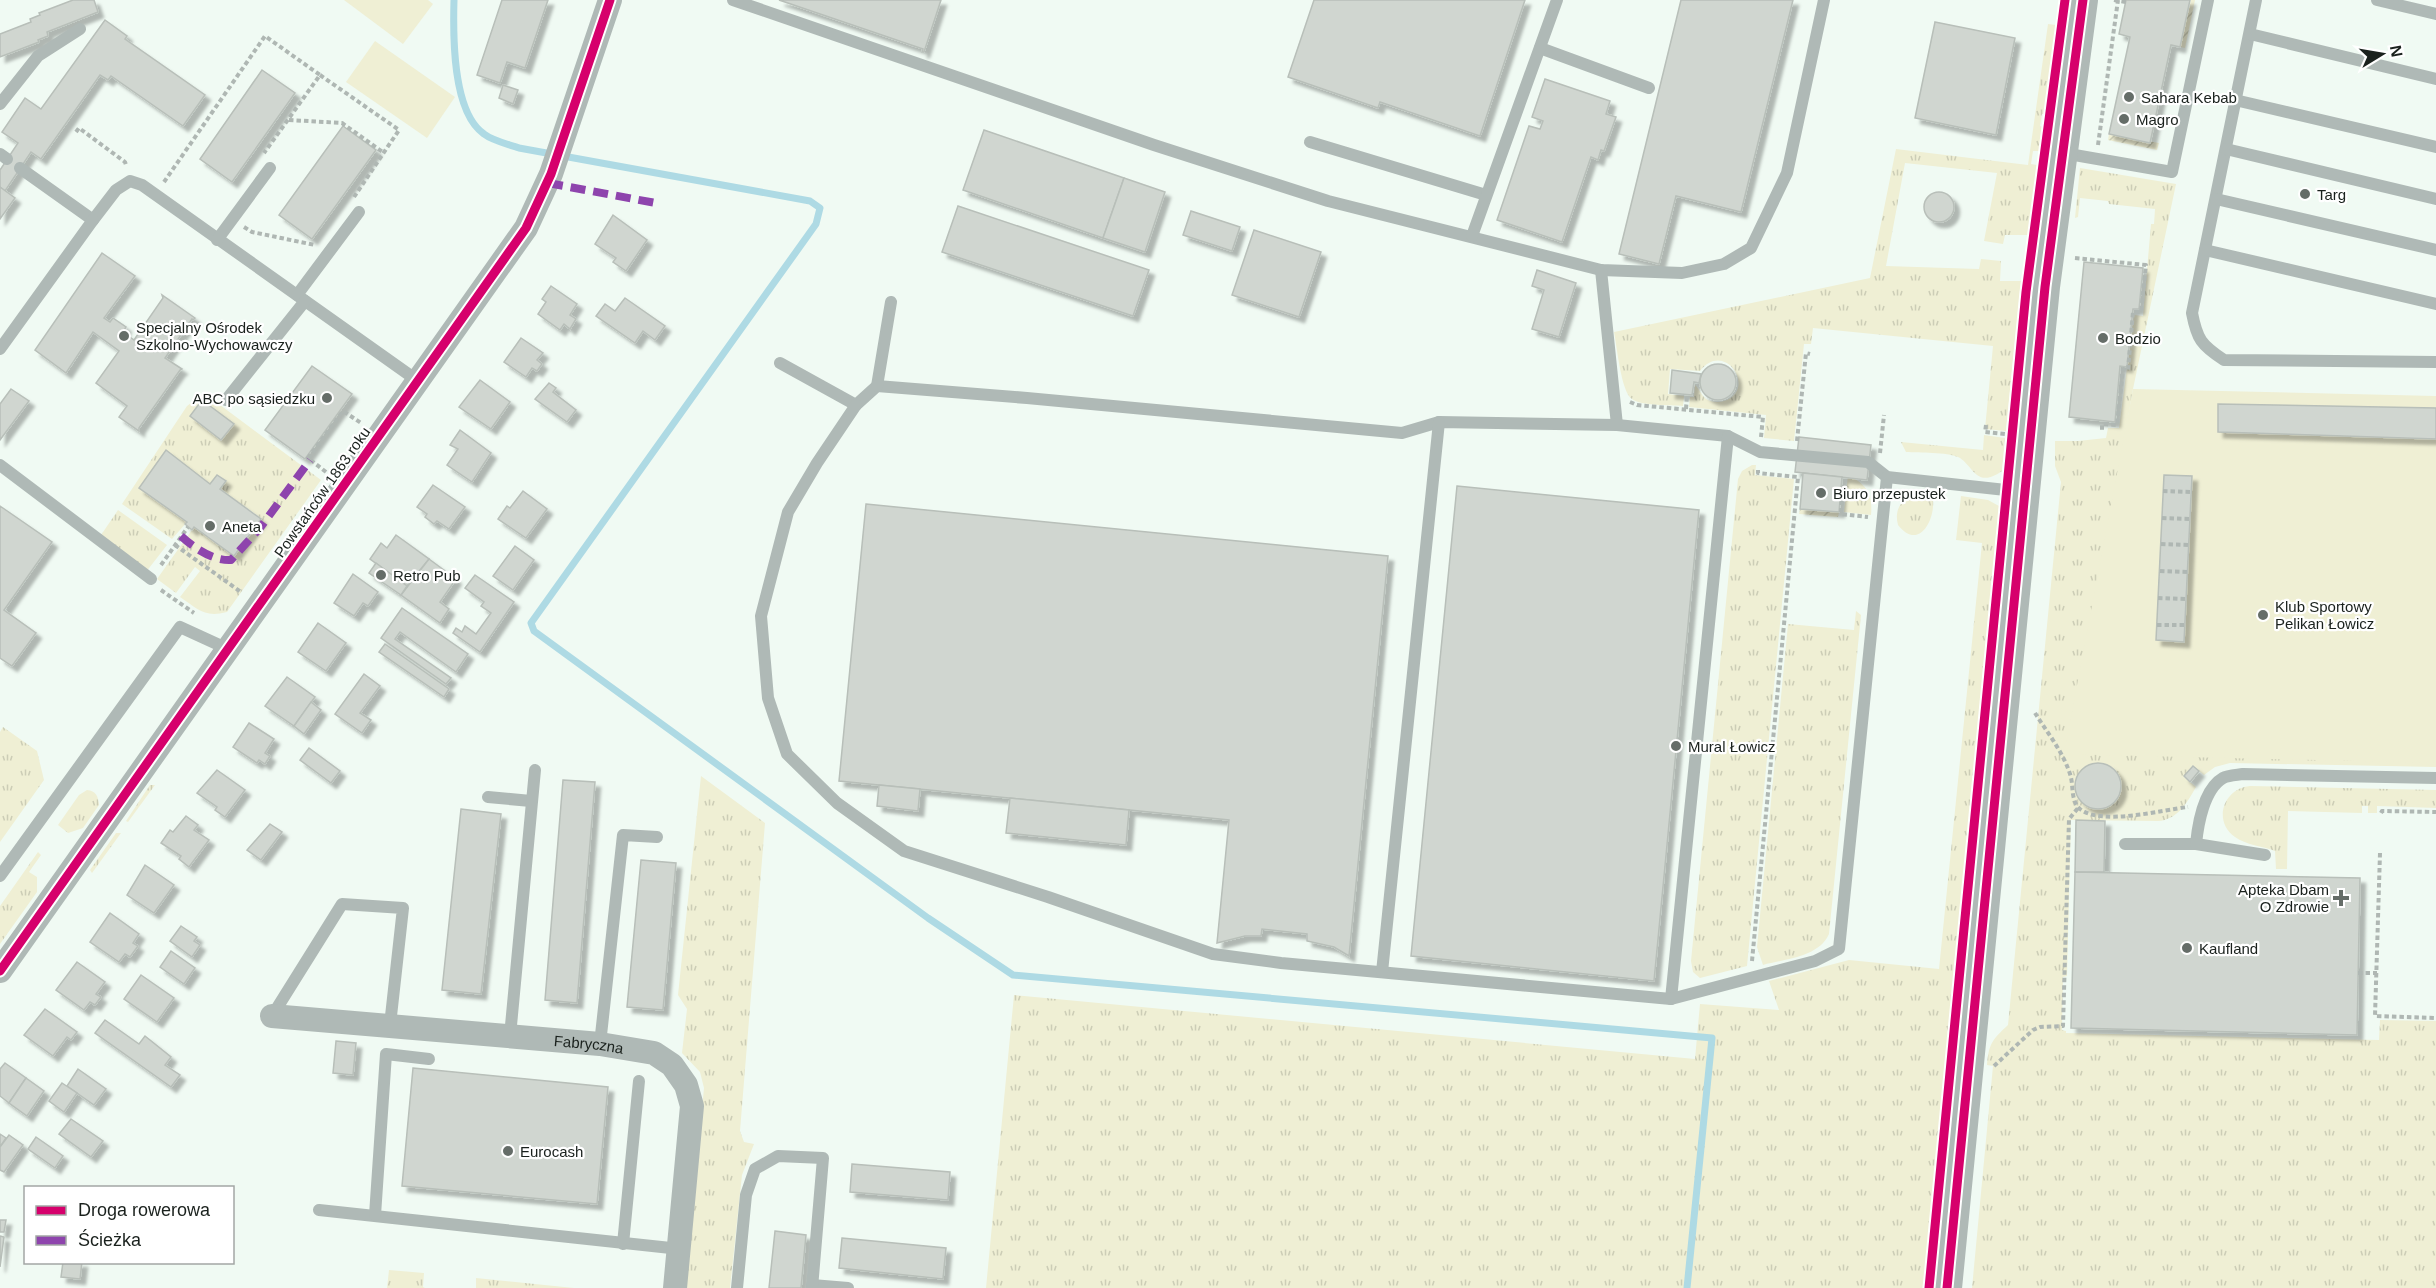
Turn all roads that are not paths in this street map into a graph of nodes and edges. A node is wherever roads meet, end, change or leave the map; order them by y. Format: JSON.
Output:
{"nodes":[{"id":1,"x":610,"y":0,"type":"edge"},
{"id":2,"x":733,"y":0,"type":"edge"},
{"id":3,"x":1557,"y":0,"type":"edge"},
{"id":4,"x":1824,"y":0,"type":"edge"},
{"id":5,"x":2083,"y":0,"type":"edge"},
{"id":6,"x":2208,"y":0,"type":"edge"},
{"id":7,"x":2256,"y":0,"type":"edge"},
{"id":8,"x":2377,"y":0,"type":"edge"},
{"id":9,"x":759,"y":5,"type":"edge"},
{"id":10,"x":2436,"y":14,"type":"edge"},
{"id":11,"x":80,"y":29,"type":"dead end"},
{"id":12,"x":2250,"y":34,"type":"junction"},
{"id":13,"x":1540,"y":48,"type":"junction"},
{"id":14,"x":2436,"y":79,"type":"edge"},
{"id":15,"x":1649,"y":88,"type":"dead end"},
{"id":16,"x":2235,"y":100,"type":"junction"},
{"id":17,"x":0,"y":104,"type":"edge"},
{"id":18,"x":1310,"y":142,"type":"dead end"},
{"id":19,"x":2436,"y":147,"type":"edge"},
{"id":20,"x":2226,"y":149,"type":"junction"},
{"id":21,"x":2063,"y":153,"type":"junction"},
{"id":22,"x":20,"y":168,"type":"dead end"},
{"id":23,"x":270,"y":168,"type":"dead end"},
{"id":24,"x":1486,"y":195,"type":"junction"},
{"id":25,"x":2216,"y":199,"type":"junction"},
{"id":26,"x":2436,"y":199,"type":"edge"},
{"id":27,"x":359,"y":212,"type":"dead end"},
{"id":28,"x":93,"y":220,"type":"junction"},
{"id":29,"x":1472,"y":236,"type":"junction"},
{"id":30,"x":217,"y":240,"type":"junction"},
{"id":31,"x":2205,"y":249,"type":"junction"},
{"id":32,"x":2436,"y":250,"type":"edge"},
{"id":33,"x":1601,"y":270,"type":"junction"},
{"id":34,"x":301,"y":298,"type":"junction"},
{"id":35,"x":891,"y":302,"type":"dead end"},
{"id":36,"x":2436,"y":304,"type":"edge"},
{"id":37,"x":0,"y":349,"type":"edge"},
{"id":38,"x":2436,"y":362,"type":"edge"},
{"id":39,"x":780,"y":363,"type":"dead end"},
{"id":40,"x":418,"y":381,"type":"junction"},
{"id":41,"x":878,"y":386,"type":"junction"},
{"id":42,"x":226,"y":400,"type":"dead end"},
{"id":43,"x":856,"y":405,"type":"junction"},
{"id":44,"x":1439,"y":422,"type":"junction"},
{"id":45,"x":1617,"y":425,"type":"junction"},
{"id":46,"x":1728,"y":436,"type":"junction"},
{"id":47,"x":0,"y":465,"type":"edge"},
{"id":48,"x":1887,"y":477,"type":"junction"},
{"id":49,"x":2024,"y":492,"type":"junction"},
{"id":50,"x":151,"y":579,"type":"road end"},
{"id":51,"x":228,"y":649,"type":"junction"},
{"id":52,"x":535,"y":770,"type":"dead end"},
{"id":53,"x":2436,"y":778,"type":"edge"},
{"id":54,"x":488,"y":797,"type":"dead end"},
{"id":55,"x":531,"y":801,"type":"junction"},
{"id":56,"x":657,"y":837,"type":"dead end"},
{"id":57,"x":2125,"y":844,"type":"dead end"},
{"id":58,"x":2196,"y":844,"type":"junction"},
{"id":59,"x":2265,"y":855,"type":"dead end"},
{"id":60,"x":0,"y":876,"type":"edge"},
{"id":61,"x":0,"y":971,"type":"edge"},
{"id":62,"x":1382,"y":972,"type":"junction"},
{"id":63,"x":1671,"y":999,"type":"junction"},
{"id":64,"x":272,"y":1016,"type":"joint"},
{"id":65,"x":390,"y":1025,"type":"junction"},
{"id":66,"x":510,"y":1036,"type":"junction"},
{"id":67,"x":600,"y":1044,"type":"junction"},
{"id":68,"x":429,"y":1059,"type":"dead end"},
{"id":69,"x":639,"y":1081,"type":"dead end"},
{"id":70,"x":319,"y":1210,"type":"dead end"},
{"id":71,"x":375,"y":1215,"type":"junction"},
{"id":72,"x":623,"y":1244,"type":"junction"},
{"id":73,"x":680,"y":1249,"type":"junction"},
{"id":74,"x":812,"y":1286,"type":"edge"},
{"id":75,"x":675,"y":1288,"type":"edge"},
{"id":76,"x":737,"y":1288,"type":"edge"},
{"id":77,"x":848,"y":1288,"type":"edge"},
{"id":78,"x":1947,"y":1288,"type":"edge"}],
"edges":[{"from":1,"to":40,"type":"street","name":"Powstańców 1863 roku"},
{"from":2,"to":9,"type":"lane"},
{"from":3,"to":13,"type":"lane"},
{"from":4,"to":33,"type":"lane"},
{"from":5,"to":21,"type":"street"},
{"from":6,"to":21,"type":"lane"},
{"from":7,"to":12,"type":"lane"},
{"from":8,"to":10,"type":"lane"},
{"from":9,"to":29,"type":"lane"},
{"from":11,"to":17,"type":"lane"},
{"from":12,"to":14,"type":"lane"},
{"from":12,"to":16,"type":"lane"},
{"from":13,"to":15,"type":"lane"},
{"from":13,"to":24,"type":"lane"},
{"from":16,"to":19,"type":"lane"},
{"from":16,"to":20,"type":"lane"},
{"from":18,"to":24,"type":"lane"},
{"from":20,"to":25,"type":"lane"},
{"from":20,"to":26,"type":"lane"},
{"from":21,"to":49,"type":"street"},
{"from":22,"to":28,"type":"lane"},
{"from":23,"to":30,"type":"lane"},
{"from":24,"to":29,"type":"lane"},
{"from":25,"to":31,"type":"lane"},
{"from":25,"to":32,"type":"lane"},
{"from":27,"to":34,"type":"lane"},
{"from":28,"to":30,"type":"lane"},
{"from":28,"to":37,"type":"lane"},
{"from":29,"to":33,"type":"lane"},
{"from":30,"to":34,"type":"lane"},
{"from":31,"to":36,"type":"lane"},
{"from":31,"to":38,"type":"lane"},
{"from":33,"to":45,"type":"lane"},
{"from":34,"to":40,"type":"lane"},
{"from":34,"to":42,"type":"lane"},
{"from":35,"to":41,"type":"lane"},
{"from":39,"to":43,"type":"lane"},
{"from":40,"to":51,"type":"street","name":"Powstańców 1863 roku"},
{"from":41,"to":43,"type":"lane"},
{"from":41,"to":44,"type":"lane"},
{"from":43,"to":62,"type":"lane"},
{"from":44,"to":45,"type":"lane"},
{"from":44,"to":62,"type":"lane"},
{"from":45,"to":46,"type":"lane"},
{"from":46,"to":48,"type":"lane"},
{"from":46,"to":63,"type":"lane"},
{"from":47,"to":50,"type":"lane"},
{"from":48,"to":49,"type":"lane"},
{"from":48,"to":63,"type":"lane"},
{"from":49,"to":78,"type":"street"},
{"from":51,"to":60,"type":"lane"},
{"from":51,"to":61,"type":"street","name":"Powstańców 1863 roku"},
{"from":52,"to":55,"type":"lane"},
{"from":53,"to":58,"type":"lane"},
{"from":54,"to":55,"type":"lane"},
{"from":55,"to":66,"type":"lane"},
{"from":56,"to":67,"type":"lane"},
{"from":57,"to":58,"type":"lane"},
{"from":58,"to":59,"type":"lane"},
{"from":62,"to":63,"type":"lane"},
{"from":64,"to":65,"type":"street","name":"Fabryczna"},
{"from":64,"to":65,"type":"lane"},
{"from":65,"to":66,"type":"street","name":"Fabryczna"},
{"from":66,"to":67,"type":"street","name":"Fabryczna"},
{"from":67,"to":73,"type":"street","name":"Fabryczna"},
{"from":68,"to":71,"type":"lane"},
{"from":69,"to":72,"type":"lane"},
{"from":70,"to":71,"type":"lane"},
{"from":71,"to":72,"type":"lane"},
{"from":72,"to":73,"type":"lane"},
{"from":73,"to":75,"type":"street","name":"Fabryczna"},
{"from":74,"to":76,"type":"lane"},
{"from":74,"to":77,"type":"lane"}]}
